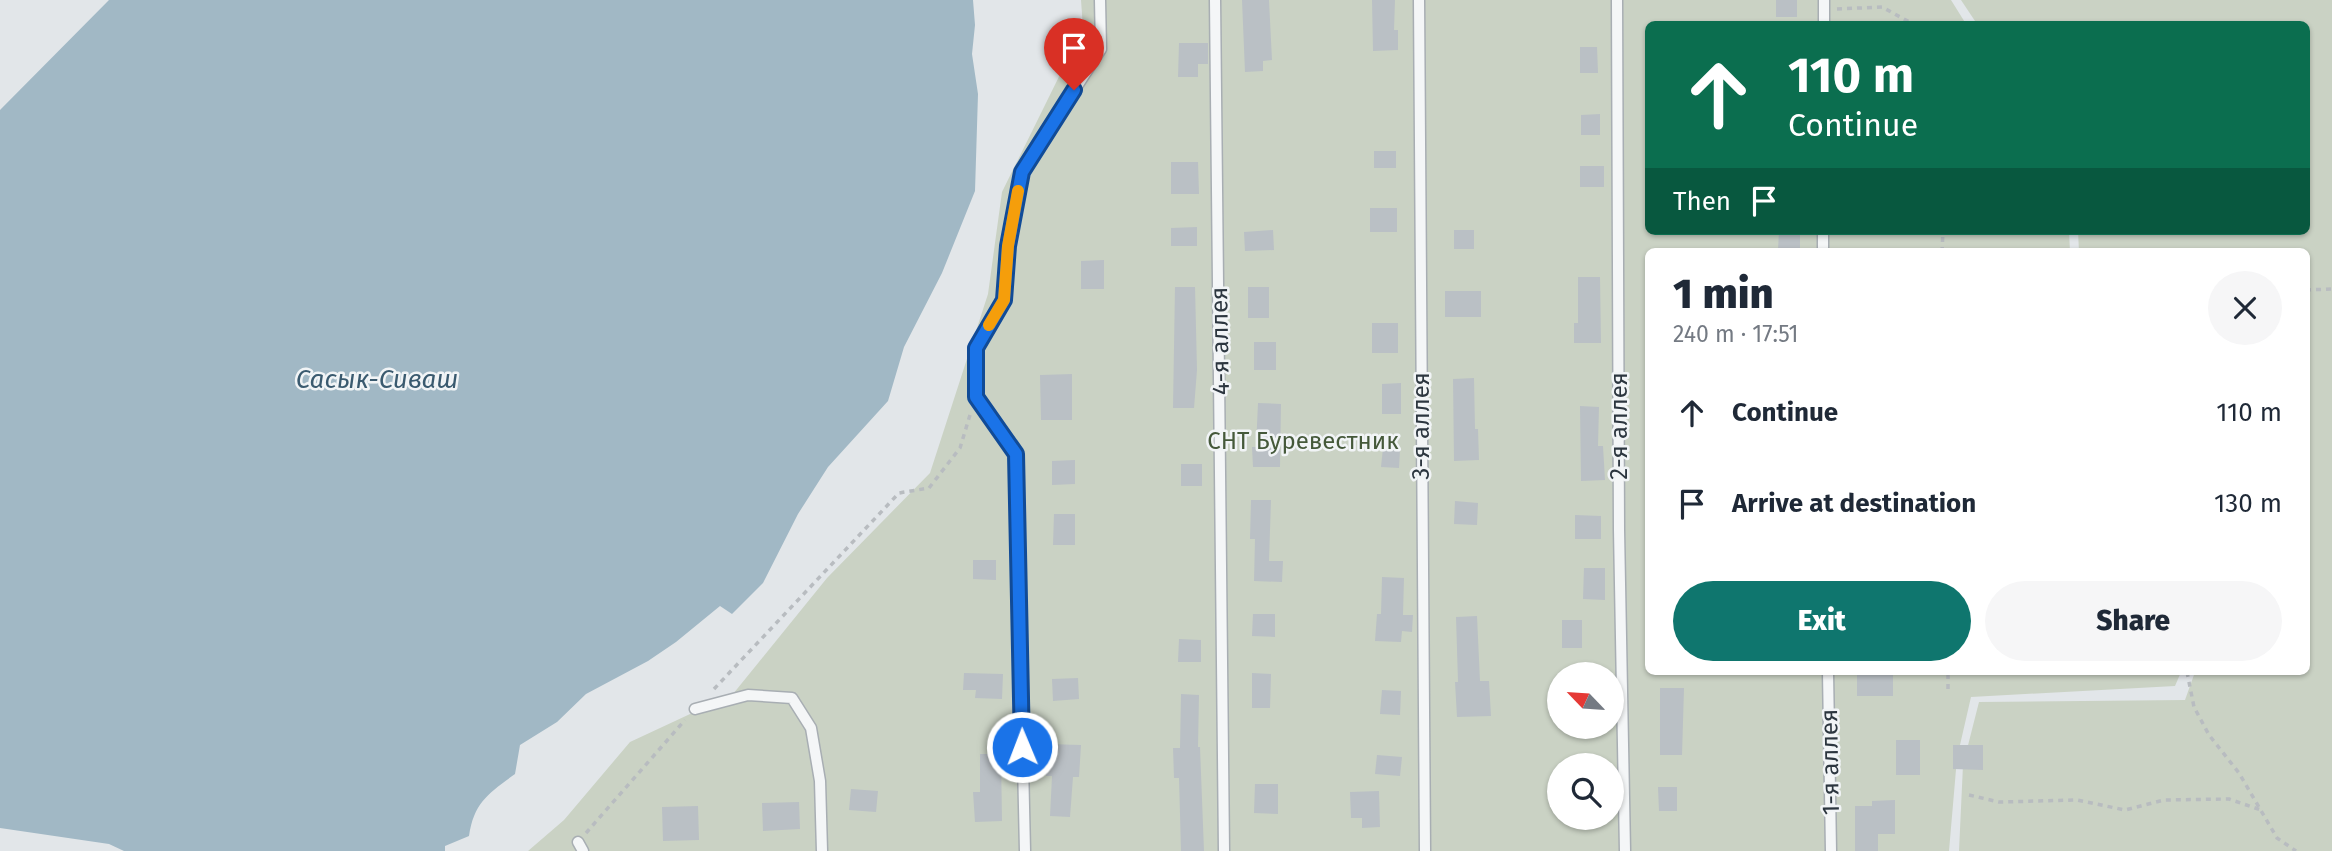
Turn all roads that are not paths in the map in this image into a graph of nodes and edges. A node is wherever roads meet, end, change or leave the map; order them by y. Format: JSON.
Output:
{"nodes":[{"id":1,"x":1100,"y":0,"type":"edge"},
{"id":2,"x":1215,"y":0,"type":"edge"},
{"id":3,"x":1419,"y":0,"type":"edge"},
{"id":4,"x":1618,"y":0,"type":"edge"},
{"id":5,"x":1828,"y":675,"type":"edge"},
{"id":6,"x":695,"y":709,"type":"road end"},
{"id":7,"x":822,"y":851,"type":"edge"},
{"id":8,"x":1024,"y":851,"type":"edge"},
{"id":9,"x":1224,"y":851,"type":"edge"},
{"id":10,"x":1425,"y":851,"type":"edge"},
{"id":11,"x":1625,"y":851,"type":"edge"},
{"id":12,"x":1831,"y":851,"type":"edge"}],
"edges":[{"from":1,"to":8,"type":"lane"},
{"from":2,"to":9,"type":"lane","name":"4-я аллея"},
{"from":3,"to":10,"type":"lane","name":"3-я аллея"},
{"from":4,"to":11,"type":"lane","name":"2-я аллея"},
{"from":5,"to":12,"type":"lane","name":"1-я аллея"},
{"from":6,"to":7,"type":"lane"}]}
